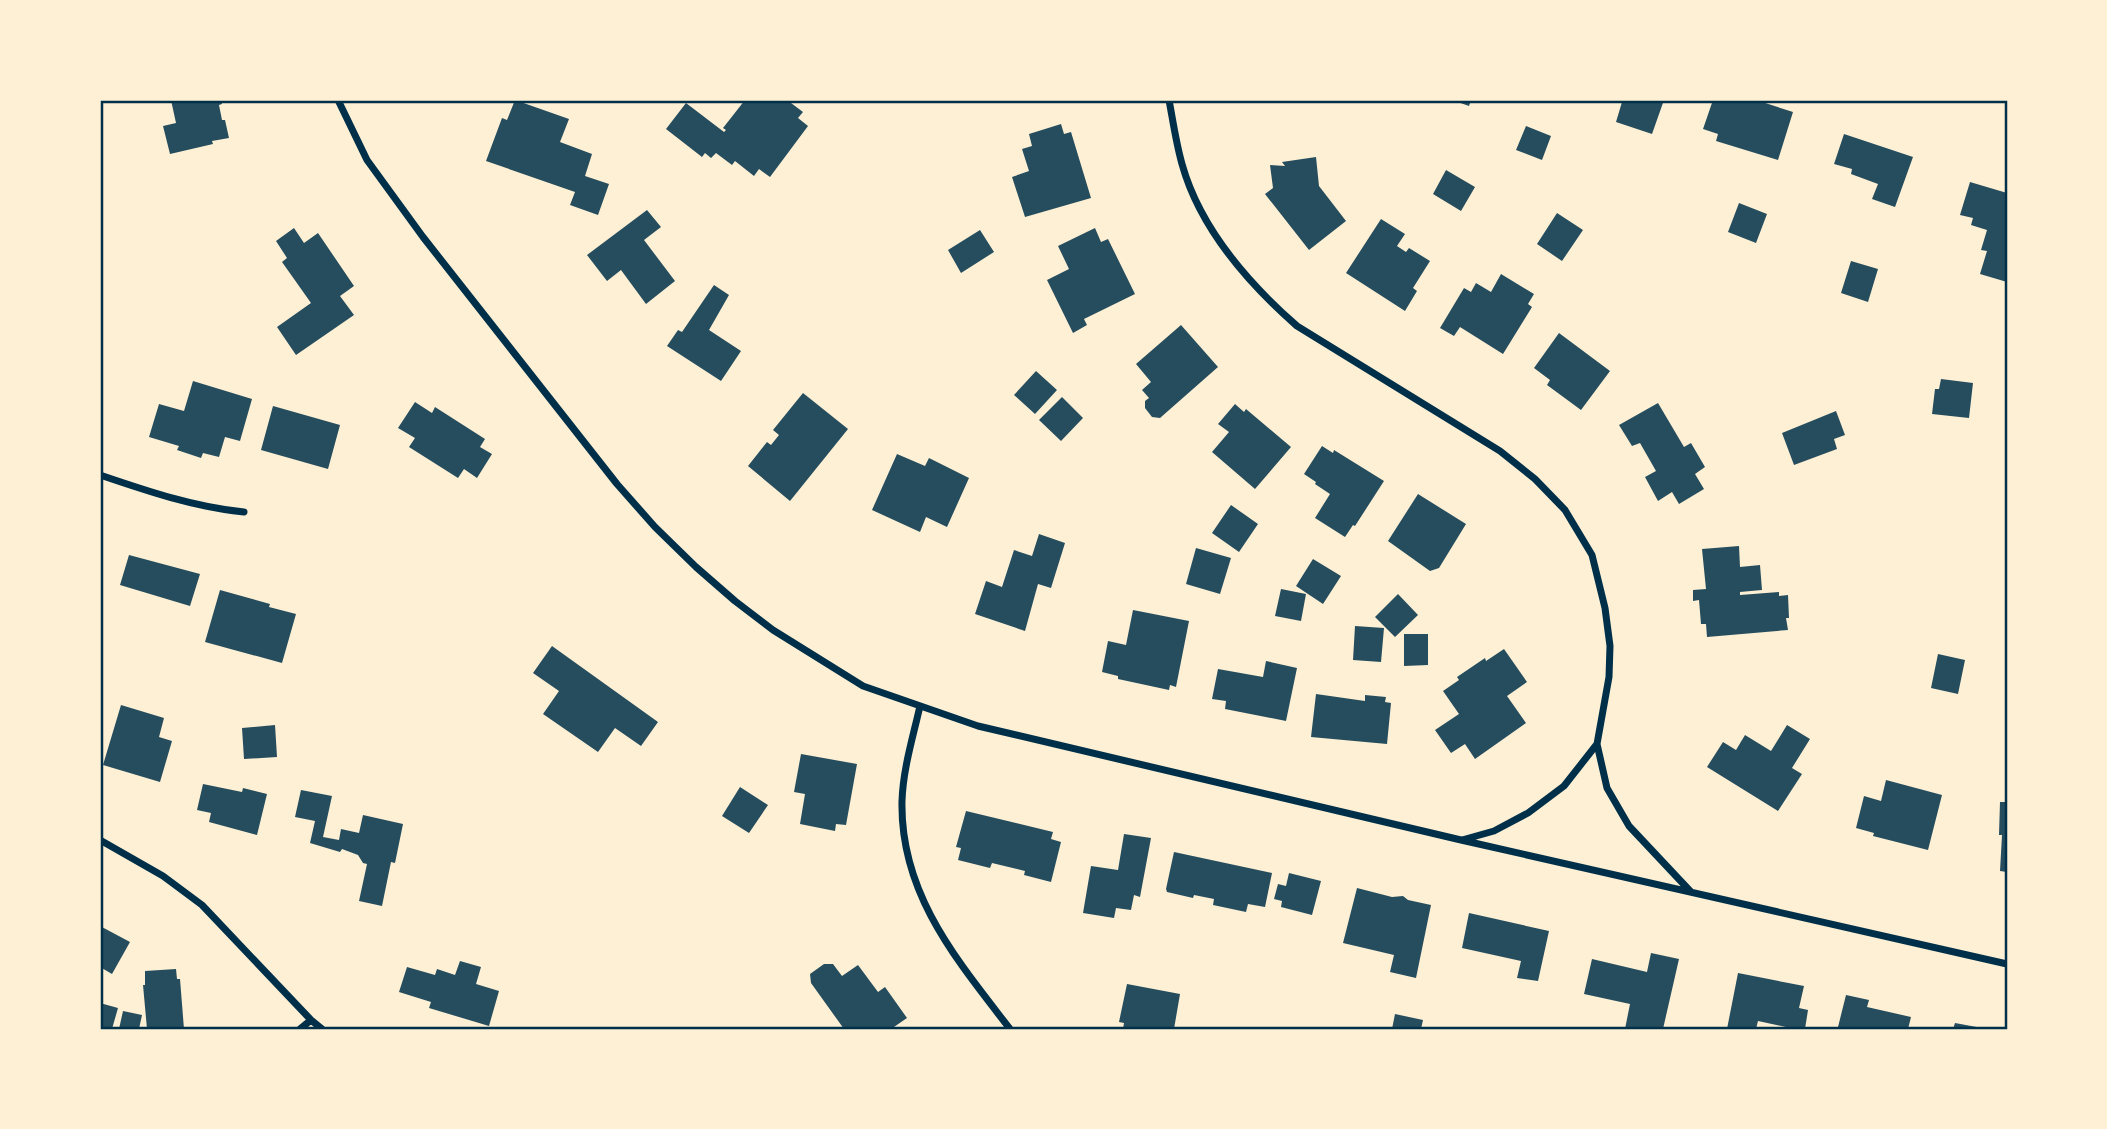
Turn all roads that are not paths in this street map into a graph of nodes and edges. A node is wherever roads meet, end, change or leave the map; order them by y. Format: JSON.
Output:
{"nodes":[{"id":1,"x":338,"y":100,"type":"edge"},
{"id":2,"x":1169,"y":100,"type":"edge"},
{"id":3,"x":100,"y":475,"type":"edge"},
{"id":4,"x":244,"y":512,"type":"dead end"},
{"id":5,"x":919,"y":706,"type":"junction"},
{"id":6,"x":1597,"y":744,"type":"junction"},
{"id":7,"x":100,"y":840,"type":"edge"},
{"id":8,"x":1461,"y":840,"type":"junction"},
{"id":9,"x":1692,"y":892,"type":"junction"},
{"id":10,"x":2007,"y":964,"type":"edge"},
{"id":11,"x":311,"y":1020,"type":"junction"},
{"id":12,"x":300,"y":1029,"type":"edge"},
{"id":13,"x":322,"y":1029,"type":"edge"},
{"id":14,"x":1010,"y":1029,"type":"edge"}],
"edges":[{"from":1,"to":5,"type":"street"},
{"from":2,"to":6,"type":"street"},
{"from":3,"to":4,"type":"street"},
{"from":5,"to":8,"type":"street"},
{"from":5,"to":14,"type":"street"},
{"from":6,"to":8,"type":"street"},
{"from":6,"to":9,"type":"street"},
{"from":7,"to":11,"type":"street"},
{"from":8,"to":9,"type":"street"},
{"from":9,"to":10,"type":"street"},
{"from":11,"to":12,"type":"street"},
{"from":11,"to":13,"type":"street"}]}
